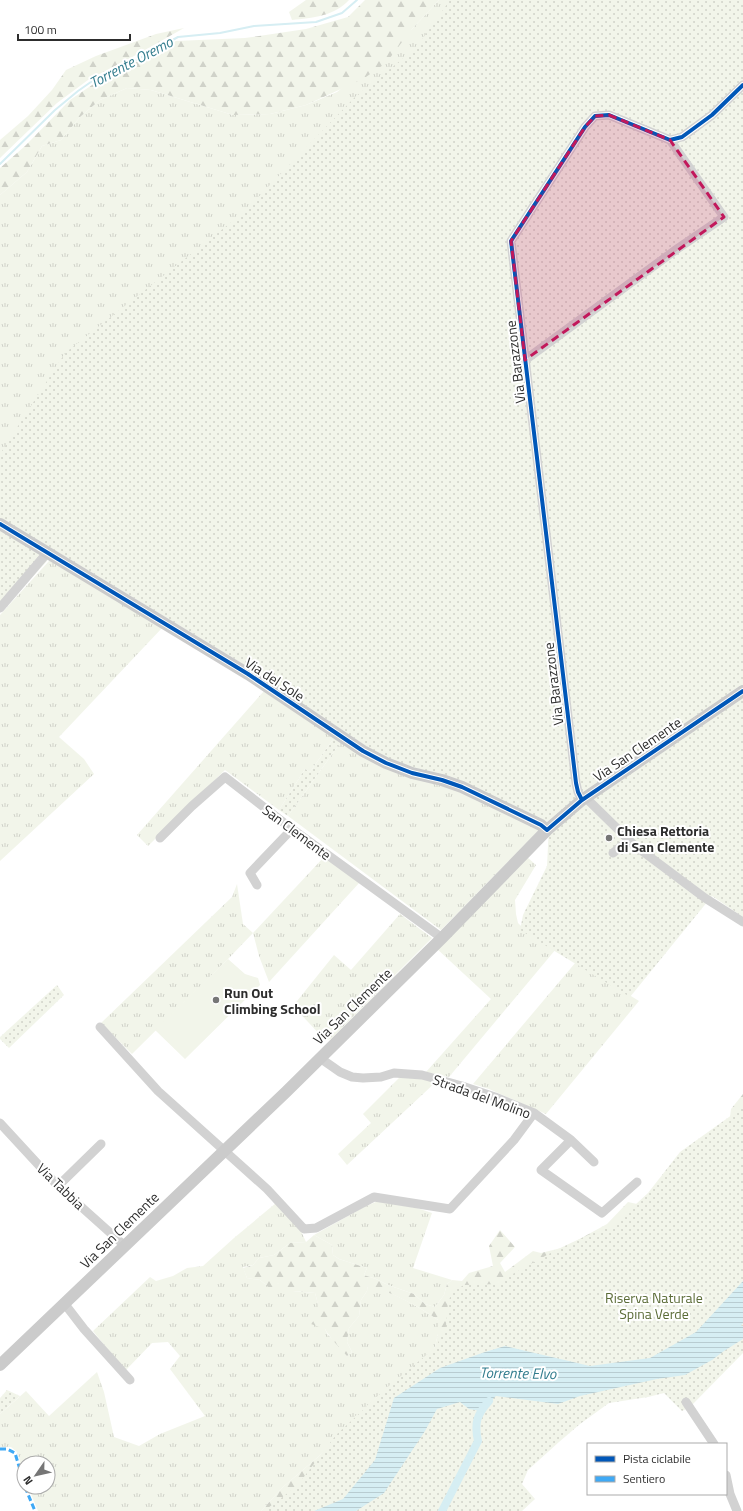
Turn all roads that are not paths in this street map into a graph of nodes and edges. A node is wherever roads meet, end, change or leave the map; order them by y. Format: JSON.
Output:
{"nodes":[{"id":1,"x":743,"y":86,"type":"edge"},
{"id":2,"x":670,"y":140,"type":"junction"},
{"id":3,"x":526,"y":360,"type":"junction"},
{"id":4,"x":0,"y":524,"type":"edge"},
{"id":5,"x":47,"y":553,"type":"junction"},
{"id":6,"x":0,"y":608,"type":"edge"},
{"id":7,"x":743,"y":691,"type":"edge"},
{"id":8,"x":584,"y":799,"type":"junction"},
{"id":9,"x":292,"y":829,"type":"junction"},
{"id":10,"x":547,"y":830,"type":"junction"},
{"id":11,"x":160,"y":838,"type":"dead end"},
{"id":12,"x":628,"y":840,"type":"junction"},
{"id":13,"x":613,"y":853,"type":"dead end"},
{"id":14,"x":257,"y":885,"type":"dead end"},
{"id":15,"x":743,"y":922,"type":"edge"},
{"id":16,"x":442,"y":938,"type":"junction"},
{"id":17,"x":100,"y":1027,"type":"dead end"},
{"id":18,"x":320,"y":1058,"type":"junction"},
{"id":19,"x":534,"y":1113,"type":"junction"},
{"id":20,"x":0,"y":1124,"type":"edge"},
{"id":21,"x":571,"y":1140,"type":"junction"},
{"id":22,"x":101,"y":1144,"type":"dead end"},
{"id":23,"x":224,"y":1150,"type":"junction"},
{"id":24,"x":594,"y":1162,"type":"dead end"},
{"id":25,"x":637,"y":1182,"type":"dead end"},
{"id":26,"x":58,"y":1186,"type":"junction"},
{"id":27,"x":125,"y":1246,"type":"junction"},
{"id":28,"x":64,"y":1303,"type":"junction"},
{"id":29,"x":0,"y":1365,"type":"edge"},
{"id":30,"x":130,"y":1380,"type":"dead end"},
{"id":31,"x":686,"y":1402,"type":"dead end"},
{"id":32,"x":713,"y":1443,"type":"edge"},
{"id":33,"x":727,"y":1480,"type":"edge"},
{"id":34,"x":737,"y":1511,"type":"edge"}],
"edges":[{"from":1,"to":2,"type":"street"},
{"from":2,"to":3,"type":"street"},
{"from":2,"to":3,"type":"street","name":"Via Barazzone"},
{"from":3,"to":8,"type":"street","name":"Via Barazzone"},
{"from":4,"to":5,"type":"street","name":"Via del Sole"},
{"from":5,"to":6,"type":"street"},
{"from":5,"to":10,"type":"street","name":"Via del Sole"},
{"from":7,"to":8,"type":"street","name":"Via San Clemente"},
{"from":8,"to":10,"type":"street","name":"Via San Clemente"},
{"from":8,"to":12,"type":"street"},
{"from":9,"to":11,"type":"street","name":"San Clemente"},
{"from":9,"to":14,"type":"street"},
{"from":9,"to":16,"type":"street","name":"San Clemente"},
{"from":10,"to":16,"type":"street","name":"Via San Clemente"},
{"from":12,"to":13,"type":"street"},
{"from":12,"to":15,"type":"street"},
{"from":16,"to":18,"type":"street","name":"Via San Clemente"},
{"from":17,"to":23,"type":"street"},
{"from":18,"to":19,"type":"street","name":"Strada del Molino"},
{"from":18,"to":23,"type":"street","name":"Via San Clemente"},
{"from":19,"to":21,"type":"street","name":"Strada del Molino"},
{"from":19,"to":23,"type":"street"},
{"from":20,"to":26,"type":"street","name":"Via Tabbia"},
{"from":21,"to":24,"type":"street","name":"Strada del Molino"},
{"from":21,"to":25,"type":"street"},
{"from":22,"to":26,"type":"street"},
{"from":23,"to":27,"type":"street","name":"Via San Clemente"},
{"from":26,"to":27,"type":"street","name":"Via Tabbia"},
{"from":27,"to":28,"type":"street","name":"Via San Clemente"},
{"from":28,"to":29,"type":"street","name":"Via San Clemente"},
{"from":28,"to":30,"type":"street"},
{"from":31,"to":32,"type":"street"},
{"from":33,"to":34,"type":"street"}]}
